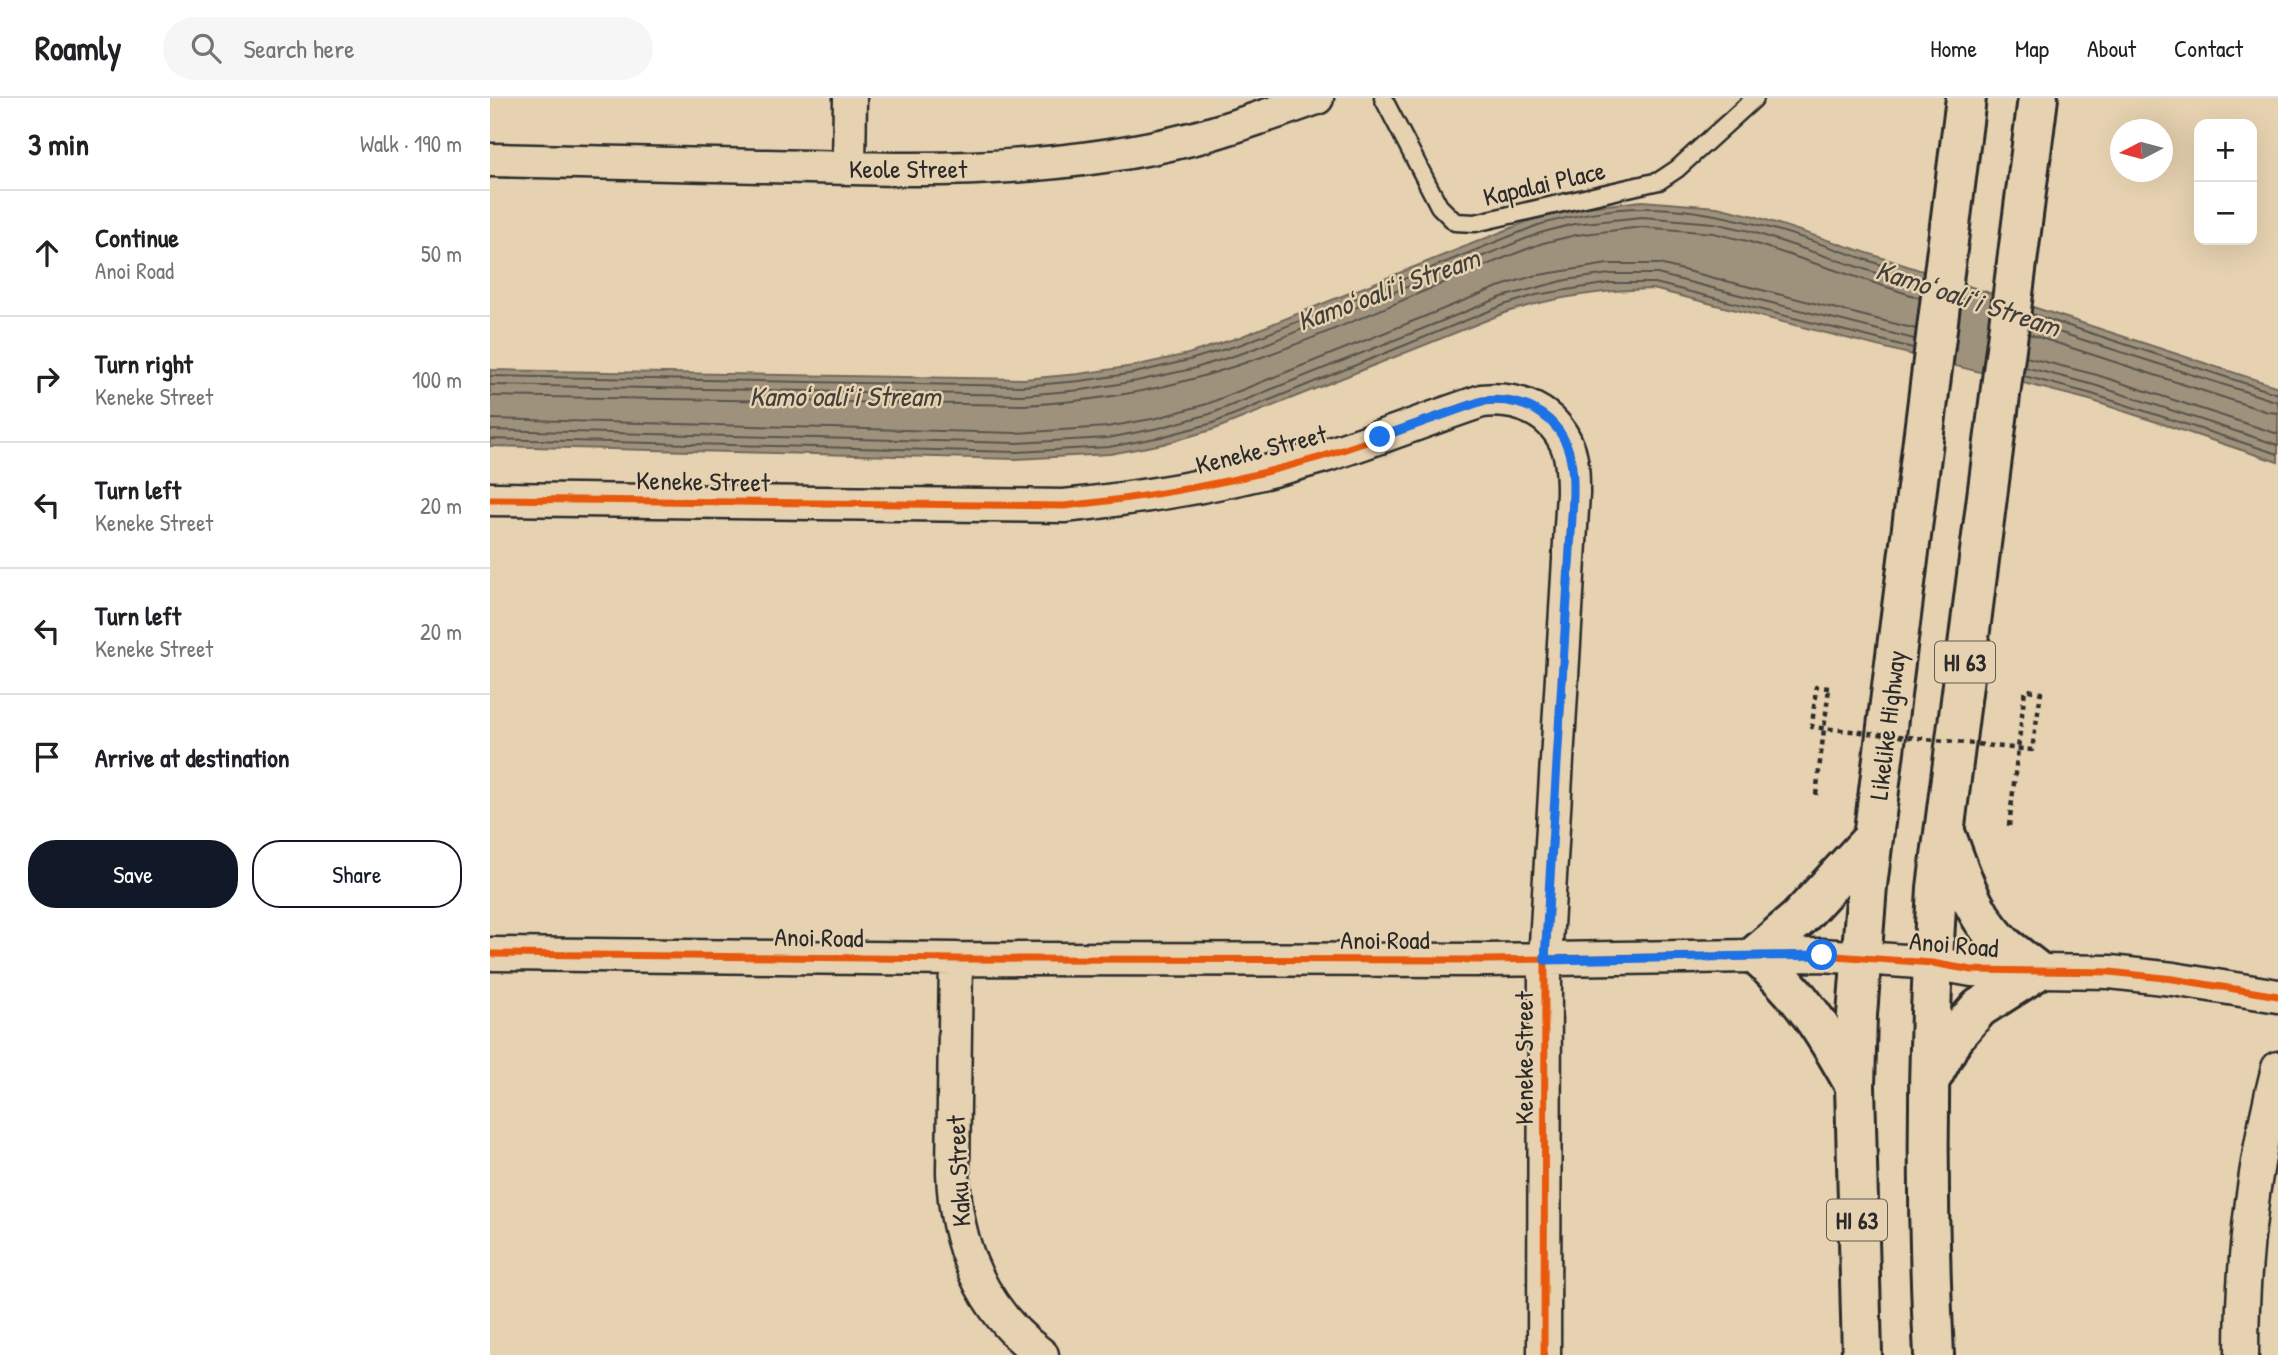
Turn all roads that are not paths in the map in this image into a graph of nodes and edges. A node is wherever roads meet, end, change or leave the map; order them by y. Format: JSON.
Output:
{"nodes":[{"id":1,"x":850,"y":98,"type":"edge"},
{"id":2,"x":1317,"y":98,"type":"edge"},
{"id":3,"x":1383,"y":98,"type":"edge"},
{"id":4,"x":1755,"y":98,"type":"edge"},
{"id":5,"x":1966,"y":98,"type":"edge"},
{"id":6,"x":2038,"y":98,"type":"edge"},
{"id":7,"x":490,"y":160,"type":"edge"},
{"id":8,"x":849,"y":168,"type":"junction"},
{"id":9,"x":490,"y":499,"type":"edge"},
{"id":10,"x":1944,"y":830,"type":"junction"},
{"id":11,"x":1872,"y":839,"type":"junction"},
{"id":12,"x":490,"y":954,"type":"edge"},
{"id":13,"x":1756,"y":955,"type":"junction"},
{"id":14,"x":1861,"y":957,"type":"junction"},
{"id":15,"x":956,"y":959,"type":"junction"},
{"id":16,"x":1545,"y":960,"type":"junction"},
{"id":17,"x":1932,"y":963,"type":"junction"},
{"id":18,"x":2037,"y":971,"type":"junction"},
{"id":19,"x":2278,"y":996,"type":"edge"},
{"id":20,"x":2278,"y":1068,"type":"edge"},
{"id":21,"x":1931,"y":1079,"type":"junction"},
{"id":22,"x":1855,"y":1086,"type":"junction"},
{"id":23,"x":1042,"y":1355,"type":"edge"},
{"id":24,"x":1544,"y":1355,"type":"edge"},
{"id":25,"x":1862,"y":1355,"type":"edge"},
{"id":26,"x":1934,"y":1355,"type":"edge"},
{"id":27,"x":2242,"y":1355,"type":"edge"}],
"edges":[{"from":1,"to":8,"type":"street"},
{"from":2,"to":8,"type":"street","name":"Keole Street"},
{"from":3,"to":4,"type":"lane","name":"Kapalai Place"},
{"from":5,"to":11,"type":"highway","name":"Likelike Highway","number":"HI 63"},
{"from":6,"to":10,"type":"highway","number":"HI 63"},
{"from":7,"to":8,"type":"street","name":"Keole Street"},
{"from":9,"to":16,"type":"street","name":"Keneke Street"},
{"from":10,"to":17,"type":"highway","number":"HI 63"},
{"from":10,"to":18,"type":"highway"},
{"from":11,"to":13,"type":"highway"},
{"from":11,"to":14,"type":"highway","name":"Likelike Highway","number":"HI 63"},
{"from":12,"to":15,"type":"street","name":"Anoi Road"},
{"from":13,"to":14,"type":"street","name":"Anoi Road"},
{"from":13,"to":16,"type":"street","name":"Anoi Road"},
{"from":13,"to":22,"type":"highway"},
{"from":14,"to":17,"type":"street","name":"Anoi Road"},
{"from":14,"to":22,"type":"highway","name":"Likelike Highway","number":"HI 63"},
{"from":15,"to":16,"type":"street","name":"Anoi Road"},
{"from":15,"to":23,"type":"street","name":"Kaku Street"},
{"from":16,"to":24,"type":"street","name":"Keneke Street"},
{"from":17,"to":18,"type":"street","name":"Anoi Road"},
{"from":17,"to":21,"type":"highway","number":"HI 63"},
{"from":18,"to":19,"type":"street","name":"Anoi Road"},
{"from":18,"to":21,"type":"highway"},
{"from":20,"to":27,"type":"street"},
{"from":21,"to":26,"type":"highway","number":"HI 63"},
{"from":22,"to":25,"type":"highway","name":"Likelike Highway","number":"HI 63"}]}
